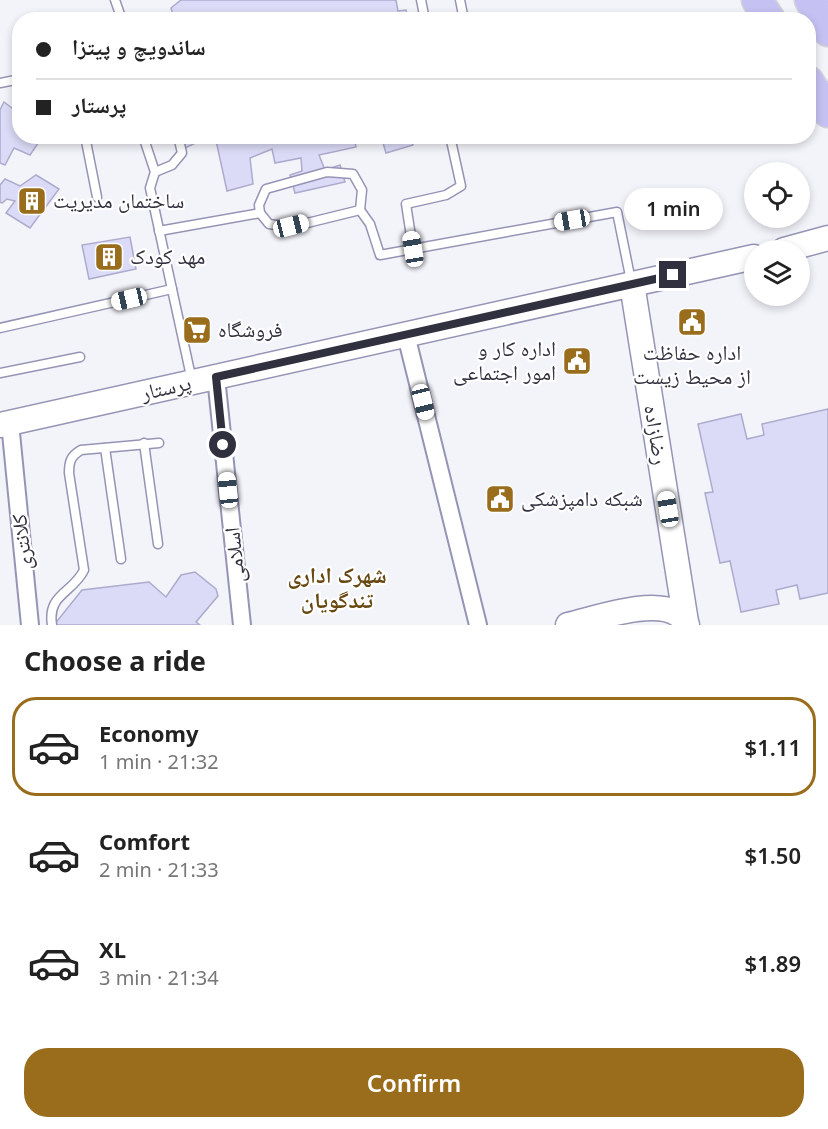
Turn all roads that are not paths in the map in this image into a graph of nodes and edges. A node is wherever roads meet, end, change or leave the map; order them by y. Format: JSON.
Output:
{"nodes":[{"id":1,"x":810,"y":0,"type":"edge"},
{"id":2,"x":828,"y":31,"type":"edge"},
{"id":3,"x":816,"y":93,"type":"edge"},
{"id":4,"x":828,"y":112,"type":"edge"},
{"id":5,"x":87,"y":144,"type":"edge"},
{"id":6,"x":146,"y":144,"type":"edge"},
{"id":7,"x":180,"y":144,"type":"edge"},
{"id":8,"x":452,"y":144,"type":"edge"},
{"id":9,"x":155,"y":172,"type":"junction"},
{"id":10,"x":97,"y":197,"type":"dead end"},
{"id":11,"x":360,"y":210,"type":"junction"},
{"id":12,"x":260,"y":213,"type":"junction"},
{"id":13,"x":159,"y":231,"type":"junction"},
{"id":14,"x":828,"y":238,"type":"edge"},
{"id":15,"x":810,"y":245,"type":"edge"},
{"id":16,"x":413,"y":249,"type":"junction"},
{"id":17,"x":744,"y":259,"type":"edge"},
{"id":18,"x":632,"y":284,"type":"junction"},
{"id":19,"x":172,"y":289,"type":"junction"},
{"id":20,"x":0,"y":328,"type":"edge"},
{"id":21,"x":406,"y":335,"type":"junction"},
{"id":22,"x":80,"y":357,"type":"dead end"},
{"id":23,"x":0,"y":373,"type":"edge"},
{"id":24,"x":216,"y":377,"type":"junction"},
{"id":25,"x":193,"y":382,"type":"junction"},
{"id":26,"x":5,"y":424,"type":"edge"},
{"id":27,"x":144,"y":443,"type":"junction"},
{"id":28,"x":159,"y":443,"type":"dead end"},
{"id":29,"x":105,"y":448,"type":"junction"},
{"id":30,"x":158,"y":544,"type":"dead end"},
{"id":31,"x":122,"y":559,"type":"dead end"},
{"id":32,"x":687,"y":623,"type":"edge"},
{"id":33,"x":30,"y":625,"type":"edge"},
{"id":34,"x":52,"y":625,"type":"edge"},
{"id":35,"x":242,"y":625,"type":"edge"},
{"id":36,"x":478,"y":625,"type":"edge"},
{"id":37,"x":568,"y":625,"type":"edge"}],
"edges":[{"from":1,"to":2,"type":"highway"},
{"from":3,"to":4,"type":"highway"},
{"from":5,"to":10,"type":"lane"},
{"from":6,"to":9,"type":"lane"},
{"from":7,"to":9,"type":"lane"},
{"from":8,"to":16,"type":"lane"},
{"from":9,"to":13,"type":"lane"},
{"from":11,"to":12,"type":"lane"},
{"from":11,"to":12,"type":"lane"},
{"from":11,"to":16,"type":"lane"},
{"from":12,"to":13,"type":"lane"},
{"from":13,"to":19,"type":"lane"},
{"from":14,"to":15,"type":"street"},
{"from":16,"to":18,"type":"lane"},
{"from":17,"to":18,"type":"street","name":"پرستار"},
{"from":18,"to":21,"type":"street","name":"پرستار"},
{"from":18,"to":32,"type":"street","name":"رضازاده"},
{"from":19,"to":20,"type":"lane"},
{"from":19,"to":25,"type":"lane"},
{"from":21,"to":24,"type":"street","name":"پرستار"},
{"from":21,"to":36,"type":"street"},
{"from":22,"to":23,"type":"lane"},
{"from":24,"to":25,"type":"street","name":"پرستار"},
{"from":24,"to":35,"type":"street","name":"اسلامی"},
{"from":25,"to":26,"type":"street","name":"پرستار"},
{"from":26,"to":33,"type":"street","name":"کلانتری"},
{"from":27,"to":28,"type":"lane"},
{"from":27,"to":29,"type":"lane"},
{"from":27,"to":30,"type":"lane"},
{"from":29,"to":31,"type":"lane"},
{"from":29,"to":34,"type":"lane"},
{"from":32,"to":37,"type":"street"}]}
